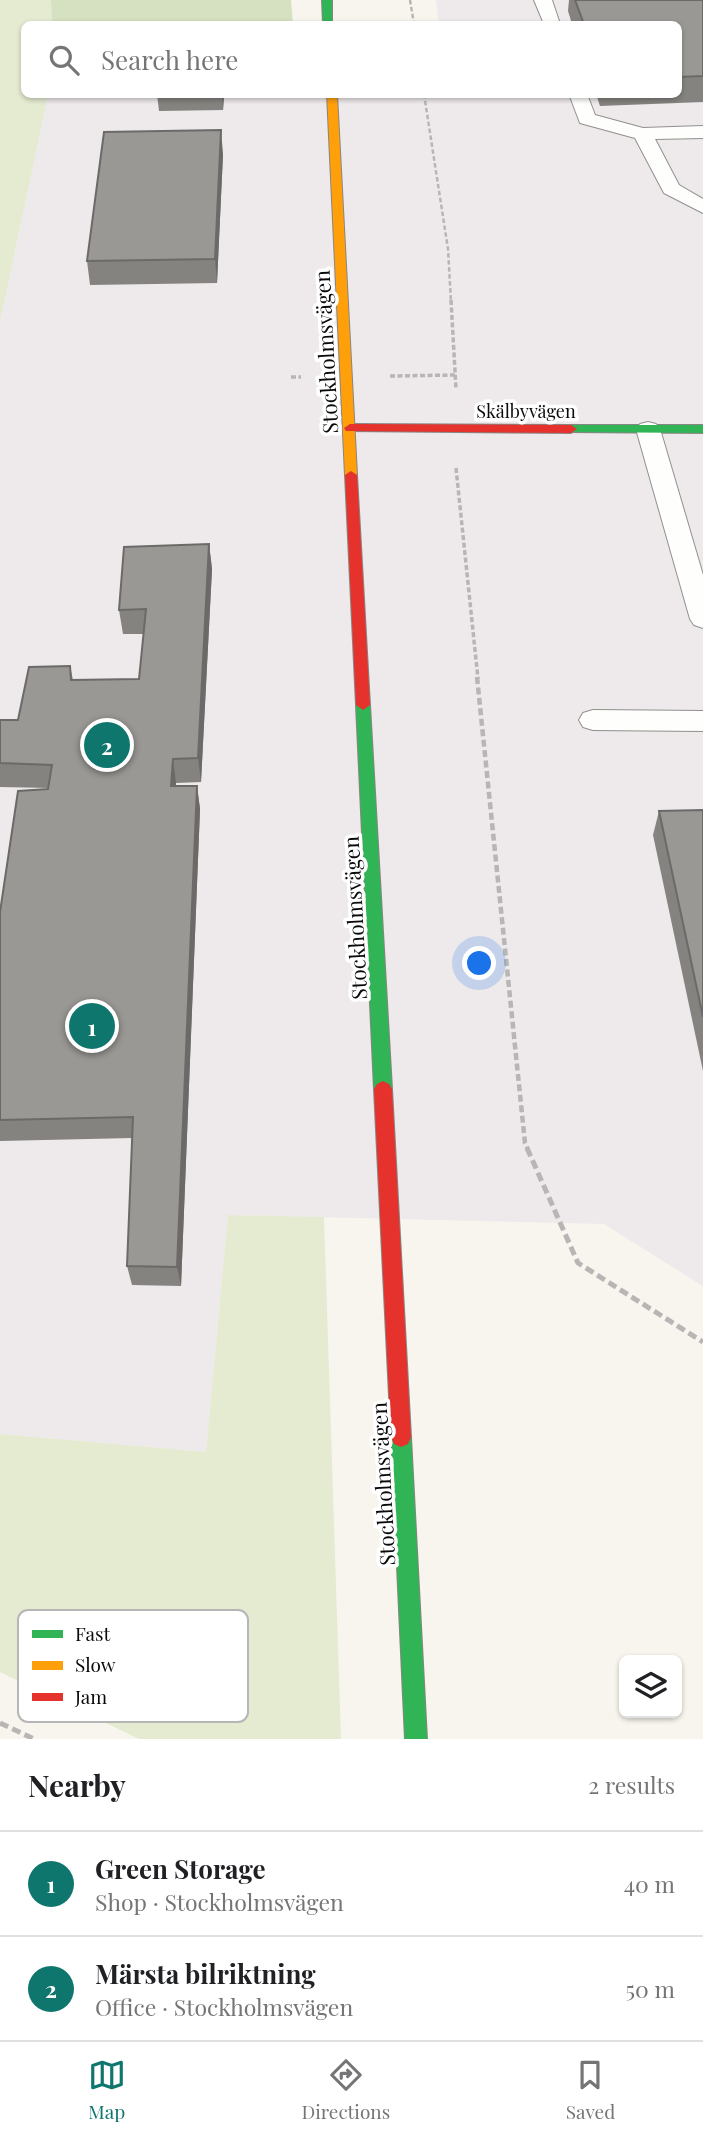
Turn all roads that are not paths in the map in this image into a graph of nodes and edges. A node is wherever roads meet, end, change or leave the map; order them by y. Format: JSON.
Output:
{"nodes":[{"id":1,"x":327,"y":0,"type":"edge"},
{"id":2,"x":543,"y":0,"type":"edge"},
{"id":3,"x":328,"y":21,"type":"edge"},
{"id":4,"x":551,"y":21,"type":"edge"},
{"id":5,"x":332,"y":98,"type":"edge"},
{"id":6,"x":579,"y":98,"type":"edge"},
{"id":7,"x":703,"y":132,"type":"edge"},
{"id":8,"x":643,"y":134,"type":"junction"},
{"id":9,"x":703,"y":207,"type":"edge"},
{"id":10,"x":350,"y":428,"type":"junction"},
{"id":11,"x":648,"y":429,"type":"junction"},
{"id":12,"x":703,"y":429,"type":"edge"},
{"id":13,"x":703,"y":619,"type":"edge"},
{"id":14,"x":593,"y":720,"type":"dead end"},
{"id":15,"x":703,"y":721,"type":"edge"},
{"id":16,"x":416,"y":1739,"type":"edge"}],
"edges":[{"from":1,"to":3,"type":"street"},
{"from":2,"to":4,"type":"lane"},
{"from":5,"to":10,"type":"street","name":"Stockholmsvägen"},
{"from":6,"to":8,"type":"lane"},
{"from":7,"to":8,"type":"lane"},
{"from":8,"to":9,"type":"lane"},
{"from":10,"to":11,"type":"street","name":"Skälbyvägen"},
{"from":10,"to":16,"type":"street","name":"Stockholmsvägen"},
{"from":11,"to":12,"type":"street","name":"Skälbyvägen"},
{"from":11,"to":13,"type":"lane"},
{"from":14,"to":15,"type":"lane"}]}
